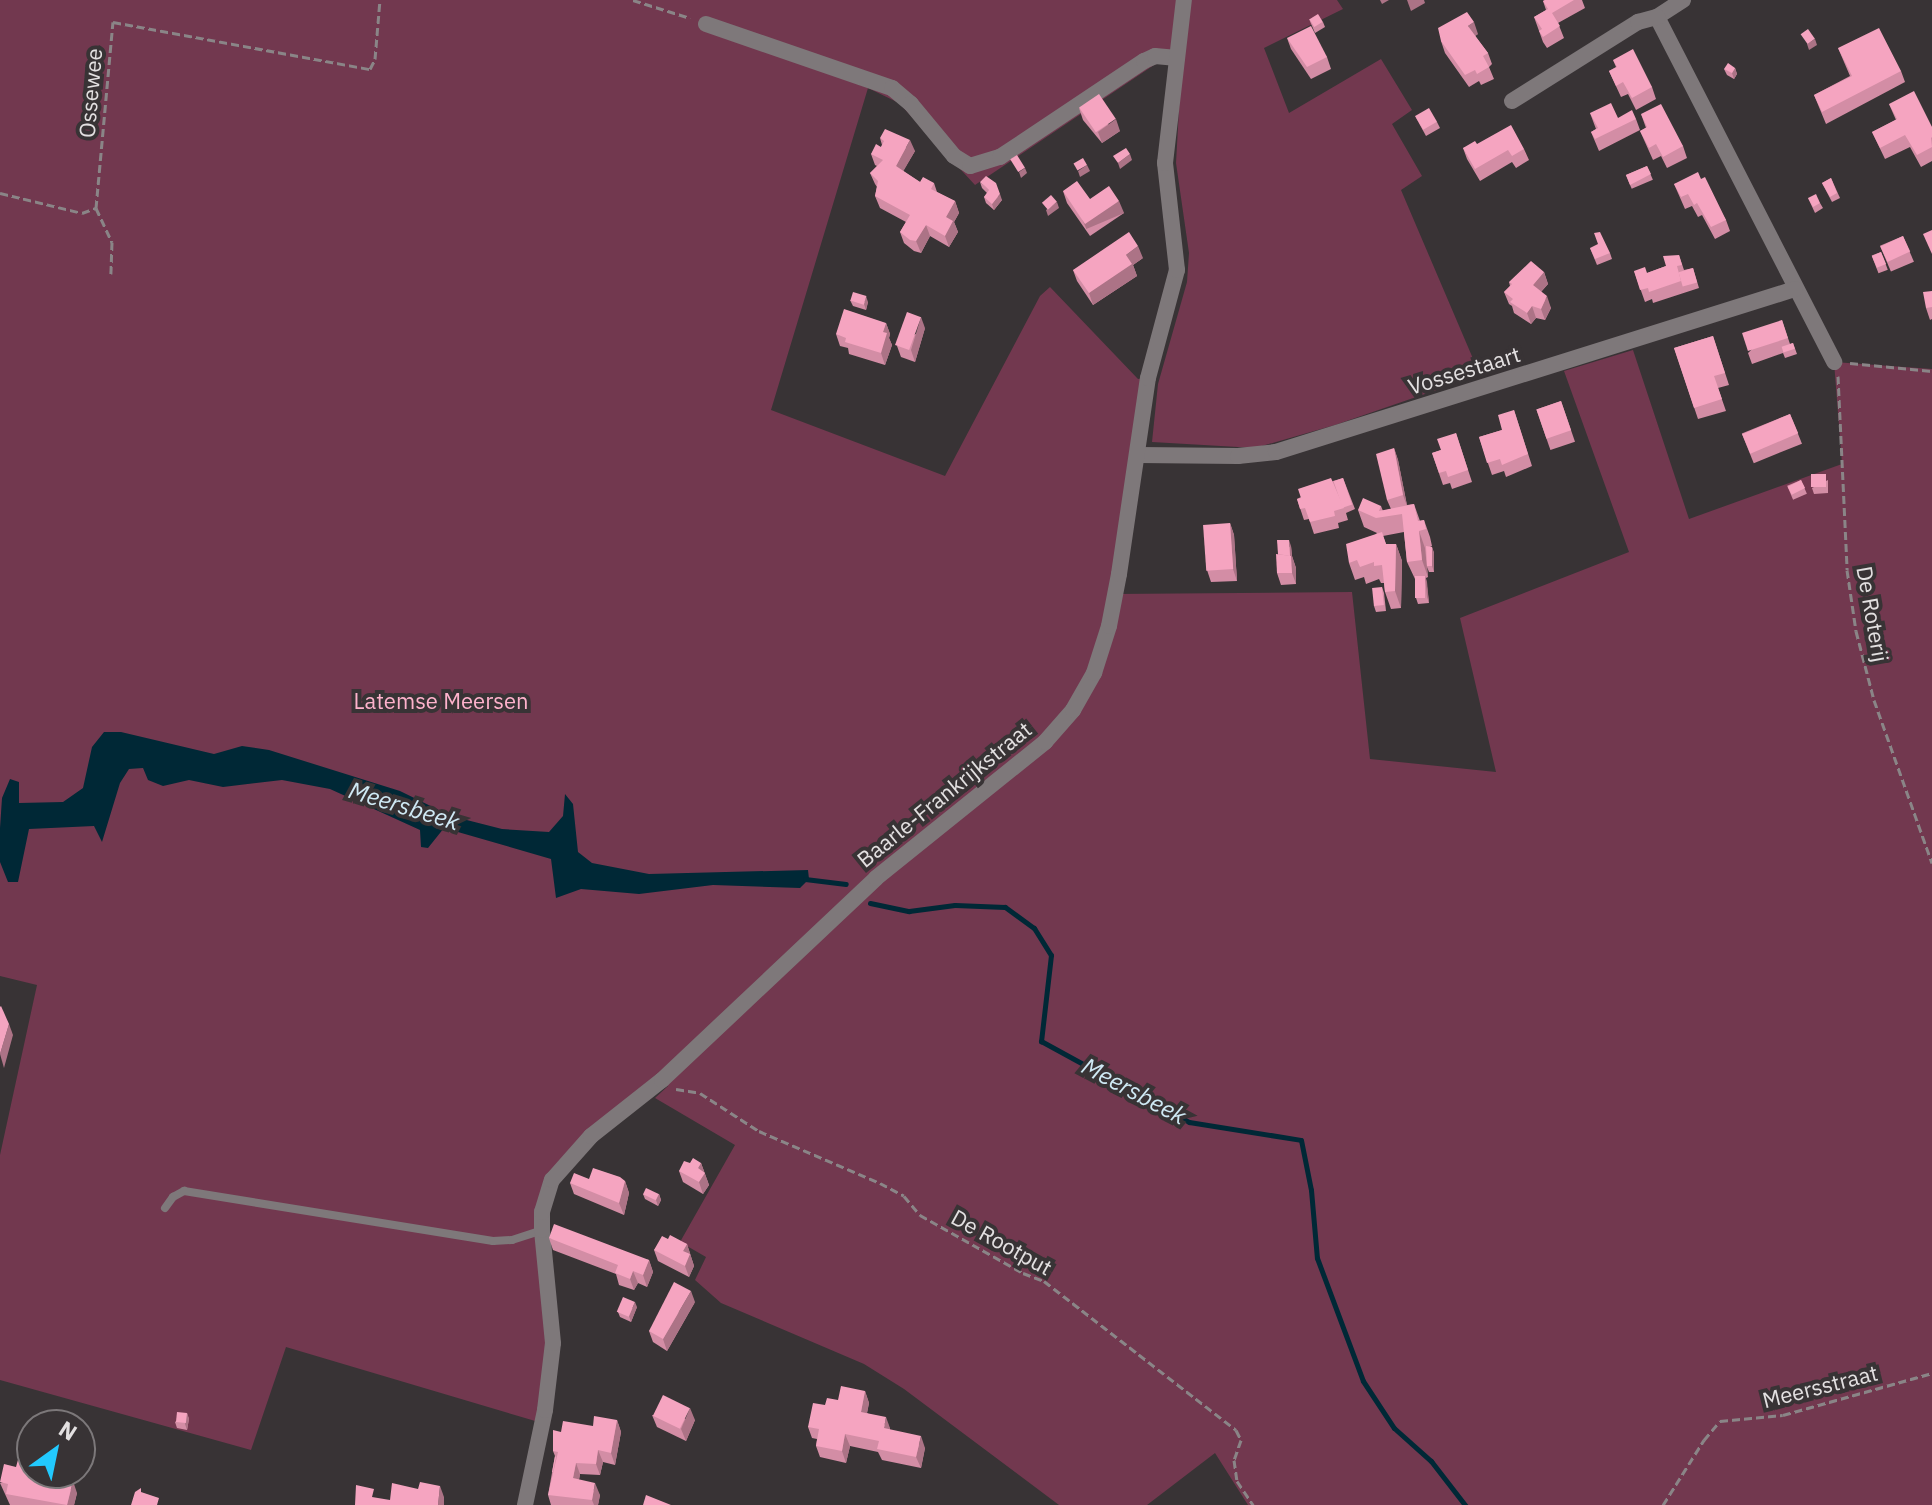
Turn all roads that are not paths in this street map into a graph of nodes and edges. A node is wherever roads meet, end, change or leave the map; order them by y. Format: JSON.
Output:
{"nodes":[{"id":1,"x":1184,"y":0,"type":"edge"},
{"id":2,"x":1683,"y":0,"type":"edge"},
{"id":3,"x":1657,"y":17,"type":"junction"},
{"id":4,"x":706,"y":24,"type":"road end"},
{"id":5,"x":1177,"y":58,"type":"junction"},
{"id":6,"x":1512,"y":101,"type":"dead end"},
{"id":7,"x":1795,"y":289,"type":"junction"},
{"id":8,"x":1834,"y":362,"type":"road end"},
{"id":9,"x":1139,"y":455,"type":"junction"},
{"id":10,"x":165,"y":1208,"type":"dead end"},
{"id":11,"x":542,"y":1230,"type":"junction"},
{"id":12,"x":525,"y":1505,"type":"edge"}],
"edges":[{"from":1,"to":5,"type":"street","name":"Baarle-Frankrijkstraat"},
{"from":2,"to":3,"type":"street"},
{"from":3,"to":6,"type":"street"},
{"from":3,"to":7,"type":"street"},
{"from":4,"to":5,"type":"street"},
{"from":5,"to":9,"type":"street","name":"Baarle-Frankrijkstraat"},
{"from":7,"to":8,"type":"street"},
{"from":7,"to":9,"type":"street","name":"Vossestaart"},
{"from":9,"to":11,"type":"street","name":"Baarle-Frankrijkstraat"},
{"from":10,"to":11,"type":"lane"},
{"from":11,"to":12,"type":"street","name":"Baarle-Frankrijkstraat"}]}
